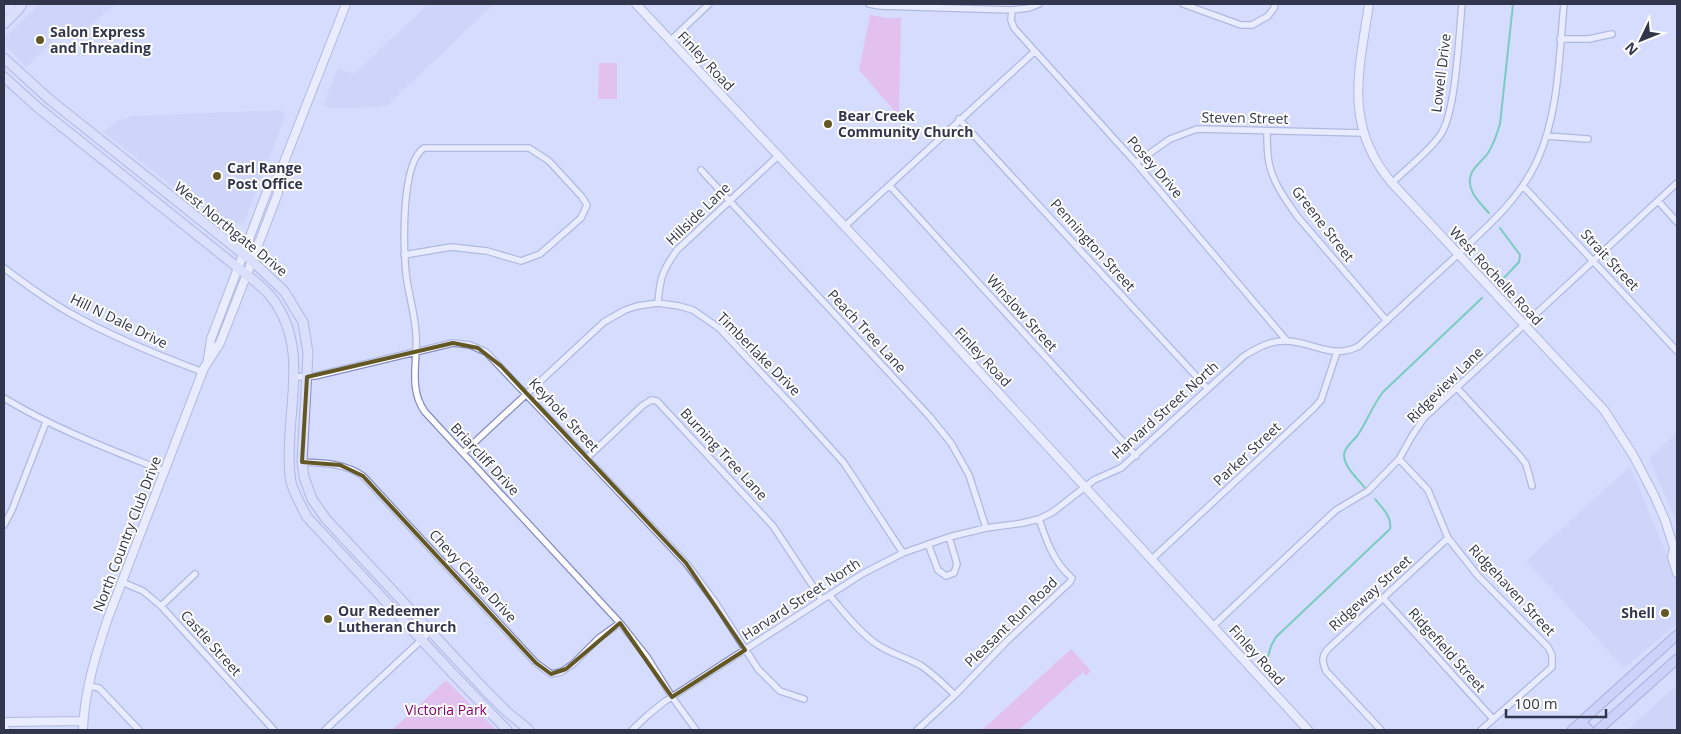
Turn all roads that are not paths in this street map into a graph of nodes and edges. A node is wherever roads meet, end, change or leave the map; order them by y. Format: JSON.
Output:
{"nodes":[{"id":1,"x":11,"y":4,"type":"edge"},
{"id":2,"x":22,"y":4,"type":"edge"},
{"id":3,"x":346,"y":4,"type":"edge"},
{"id":4,"x":636,"y":4,"type":"edge"},
{"id":5,"x":709,"y":4,"type":"edge"},
{"id":6,"x":869,"y":4,"type":"edge"},
{"id":7,"x":1040,"y":4,"type":"edge"},
{"id":8,"x":1184,"y":4,"type":"edge"},
{"id":9,"x":1275,"y":4,"type":"edge"},
{"id":10,"x":1369,"y":4,"type":"edge"},
{"id":11,"x":1462,"y":4,"type":"edge"},
{"id":12,"x":1564,"y":4,"type":"edge"},
{"id":13,"x":4,"y":10,"type":"edge"},
{"id":14,"x":1012,"y":10,"type":"junction"},
{"id":15,"x":4,"y":24,"type":"edge"},
{"id":16,"x":1612,"y":34,"type":"dead end"},
{"id":17,"x":1560,"y":40,"type":"junction"},
{"id":18,"x":670,"y":41,"type":"junction"},
{"id":19,"x":1034,"y":52,"type":"junction"},
{"id":20,"x":4,"y":58,"type":"edge"},
{"id":21,"x":4,"y":77,"type":"edge"},
{"id":22,"x":960,"y":119,"type":"junction"},
{"id":23,"x":1267,"y":131,"type":"junction"},
{"id":24,"x":1364,"y":133,"type":"junction"},
{"id":25,"x":1546,"y":136,"type":"junction"},
{"id":26,"x":1588,"y":139,"type":"dead end"},
{"id":27,"x":111,"y":149,"type":"junction"},
{"id":28,"x":778,"y":156,"type":"junction"},
{"id":29,"x":103,"y":159,"type":"junction"},
{"id":30,"x":1136,"y":163,"type":"junction"},
{"id":31,"x":701,"y":170,"type":"dead end"},
{"id":32,"x":277,"y":180,"type":"junction"},
{"id":33,"x":1392,"y":183,"type":"junction"},
{"id":34,"x":1677,"y":183,"type":"edge"},
{"id":35,"x":890,"y":186,"type":"junction"},
{"id":36,"x":1523,"y":186,"type":"junction"},
{"id":37,"x":730,"y":201,"type":"junction"},
{"id":38,"x":1658,"y":201,"type":"junction"},
{"id":39,"x":1677,"y":222,"type":"edge"},
{"id":40,"x":844,"y":227,"type":"junction"},
{"id":41,"x":243,"y":253,"type":"junction"},
{"id":42,"x":1458,"y":254,"type":"junction"},
{"id":43,"x":404,"y":255,"type":"junction"},
{"id":44,"x":252,"y":261,"type":"junction"},
{"id":45,"x":1594,"y":261,"type":"junction"},
{"id":46,"x":238,"y":267,"type":"junction"},
{"id":47,"x":4,"y":268,"type":"edge"},
{"id":48,"x":247,"y":274,"type":"junction"},
{"id":49,"x":658,"y":303,"type":"junction"},
{"id":50,"x":1387,"y":321,"type":"junction"},
{"id":51,"x":1525,"y":325,"type":"junction"},
{"id":52,"x":1287,"y":341,"type":"junction"},
{"id":53,"x":1677,"y":351,"type":"edge"},
{"id":54,"x":415,"y":352,"type":"junction"},
{"id":55,"x":1337,"y":352,"type":"junction"},
{"id":56,"x":208,"y":361,"type":"junction"},
{"id":57,"x":203,"y":372,"type":"junction"},
{"id":58,"x":294,"y":377,"type":"junction"},
{"id":59,"x":307,"y":377,"type":"junction"},
{"id":60,"x":1457,"y":388,"type":"junction"},
{"id":61,"x":1208,"y":389,"type":"junction"},
{"id":62,"x":527,"y":394,"type":"junction"},
{"id":63,"x":4,"y":398,"type":"edge"},
{"id":64,"x":46,"y":422,"type":"junction"},
{"id":65,"x":463,"y":454,"type":"junction"},
{"id":66,"x":1136,"y":456,"type":"junction"},
{"id":67,"x":587,"y":458,"type":"junction"},
{"id":68,"x":1399,"y":459,"type":"junction"},
{"id":69,"x":302,"y":462,"type":"junction"},
{"id":70,"x":164,"y":471,"type":"junction"},
{"id":71,"x":1532,"y":486,"type":"dead end"},
{"id":72,"x":1086,"y":487,"type":"junction"},
{"id":73,"x":1039,"y":519,"type":"junction"},
{"id":74,"x":4,"y":525,"type":"edge"},
{"id":75,"x":986,"y":528,"type":"junction"},
{"id":76,"x":336,"y":530,"type":"junction"},
{"id":77,"x":949,"y":537,"type":"junction"},
{"id":78,"x":1448,"y":538,"type":"junction"},
{"id":79,"x":327,"y":539,"type":"junction"},
{"id":80,"x":928,"y":544,"type":"junction"},
{"id":81,"x":1676,"y":549,"type":"edge"},
{"id":82,"x":903,"y":553,"type":"junction"},
{"id":83,"x":1152,"y":559,"type":"junction"},
{"id":84,"x":1677,"y":573,"type":"edge"},
{"id":85,"x":195,"y":574,"type":"dead end"},
{"id":86,"x":122,"y":582,"type":"junction"},
{"id":87,"x":830,"y":596,"type":"junction"},
{"id":88,"x":1383,"y":598,"type":"junction"},
{"id":89,"x":822,"y":600,"type":"junction"},
{"id":90,"x":161,"y":606,"type":"junction"},
{"id":91,"x":620,"y":623,"type":"junction"},
{"id":92,"x":1213,"y":626,"type":"junction"},
{"id":93,"x":431,"y":631,"type":"junction"},
{"id":94,"x":1677,"y":635,"type":"edge"},
{"id":95,"x":421,"y":640,"type":"junction"},
{"id":96,"x":745,"y":650,"type":"junction"},
{"id":97,"x":1677,"y":659,"type":"edge"},
{"id":98,"x":1645,"y":664,"type":"junction"},
{"id":99,"x":1657,"y":677,"type":"junction"},
{"id":100,"x":89,"y":686,"type":"junction"},
{"id":101,"x":955,"y":695,"type":"junction"},
{"id":102,"x":672,"y":697,"type":"junction"},
{"id":103,"x":804,"y":698,"type":"dead end"},
{"id":104,"x":1493,"y":720,"type":"junction"},
{"id":105,"x":83,"y":721,"type":"junction"},
{"id":106,"x":4,"y":722,"type":"edge"},
{"id":107,"x":1582,"y":722,"type":"junction"},
{"id":108,"x":83,"y":730,"type":"edge"},
{"id":109,"x":139,"y":730,"type":"edge"},
{"id":110,"x":274,"y":730,"type":"edge"},
{"id":111,"x":325,"y":730,"type":"edge"},
{"id":112,"x":508,"y":730,"type":"edge"},
{"id":113,"x":529,"y":730,"type":"edge"},
{"id":114,"x":632,"y":730,"type":"edge"},
{"id":115,"x":696,"y":730,"type":"edge"},
{"id":116,"x":917,"y":730,"type":"edge"},
{"id":117,"x":1308,"y":730,"type":"edge"},
{"id":118,"x":1381,"y":730,"type":"edge"},
{"id":119,"x":1481,"y":730,"type":"edge"},
{"id":120,"x":1572,"y":730,"type":"edge"},
{"id":121,"x":1589,"y":730,"type":"edge"},
{"id":122,"x":1598,"y":730,"type":"edge"}],
"edges":[{"from":1,"to":13,"type":"main road"},
{"from":2,"to":15,"type":"main road"},
{"from":3,"to":32,"type":"street","name":"North Country Club Drive"},
{"from":4,"to":18,"type":"street","name":"Finley Road"},
{"from":5,"to":18,"type":"street"},
{"from":6,"to":14,"type":"street"},
{"from":7,"to":14,"type":"street"},
{"from":8,"to":9,"type":"street"},
{"from":10,"to":24,"type":"street","name":"West Rochelle Road"},
{"from":11,"to":33,"type":"street","name":"Lowell Drive"},
{"from":12,"to":17,"type":"street","name":"Harvard Street North"},
{"from":14,"to":19,"type":"street","name":"Posey Drive"},
{"from":16,"to":17,"type":"street"},
{"from":17,"to":25,"type":"street","name":"Harvard Street North"},
{"from":18,"to":28,"type":"street","name":"Finley Road"},
{"from":19,"to":22,"type":"street"},
{"from":19,"to":30,"type":"street","name":"Posey Drive"},
{"from":20,"to":27,"type":"main road","name":"West Northgate Drive"},
{"from":21,"to":29,"type":"main road","name":"West Northgate Drive"},
{"from":22,"to":35,"type":"street"},
{"from":22,"to":61,"type":"street","name":"Pennington Street"},
{"from":23,"to":24,"type":"street","name":"Steven Street"},
{"from":23,"to":30,"type":"street","name":"Steven Street"},
{"from":23,"to":50,"type":"street","name":"Greene Street"},
{"from":24,"to":33,"type":"street","name":"West Rochelle Road"},
{"from":25,"to":26,"type":"street"},
{"from":25,"to":36,"type":"street","name":"Harvard Street North"},
{"from":27,"to":29,"type":"main road"},
{"from":27,"to":41,"type":"main road","name":"West Northgate Drive"},
{"from":28,"to":37,"type":"street","name":"Hillside Lane"},
{"from":28,"to":40,"type":"street","name":"Finley Road"},
{"from":29,"to":46,"type":"main road","name":"West Northgate Drive"},
{"from":30,"to":52,"type":"street","name":"Posey Drive"},
{"from":31,"to":37,"type":"street","name":"Peach Tree Lane"},
{"from":32,"to":41,"type":"street","name":"North Country Club Drive"},
{"from":32,"to":44,"type":"street","name":"North Country Club Drive"},
{"from":33,"to":42,"type":"street","name":"West Rochelle Road"},
{"from":34,"to":38,"type":"street","name":"Ridgeview Lane"},
{"from":35,"to":40,"type":"street"},
{"from":35,"to":66,"type":"street","name":"Winslow Street"},
{"from":36,"to":42,"type":"street","name":"Harvard Street North"},
{"from":36,"to":45,"type":"street","name":"Strait Street"},
{"from":37,"to":49,"type":"street","name":"Hillside Lane"},
{"from":37,"to":75,"type":"street","name":"Peach Tree Lane"},
{"from":38,"to":39,"type":"street"},
{"from":38,"to":45,"type":"street","name":"Ridgeview Lane"},
{"from":40,"to":72,"type":"street","name":"Finley Road"},
{"from":41,"to":44,"type":"main road","name":"West Northgate Drive"},
{"from":41,"to":46,"type":"street","name":"North Country Club Drive"},
{"from":42,"to":50,"type":"street","name":"Harvard Street North"},
{"from":42,"to":51,"type":"street","name":"West Rochelle Road"},
{"from":43,"to":43,"type":"street","name":"Briarcliff Drive"},
{"from":43,"to":54,"type":"street","name":"Briarcliff Drive"},
{"from":44,"to":48,"type":"street","name":"North Country Club Drive"},
{"from":44,"to":59,"type":"main road","name":"West Northgate Drive"},
{"from":45,"to":51,"type":"street","name":"Ridgeview Lane"},
{"from":45,"to":53,"type":"street","name":"Strait Street"},
{"from":46,"to":48,"type":"main road","name":"West Northgate Drive"},
{"from":46,"to":56,"type":"street","name":"North Country Club Drive"},
{"from":47,"to":57,"type":"street","name":"Hill N Dale Drive"},
{"from":48,"to":56,"type":"street","name":"North Country Club Drive"},
{"from":48,"to":58,"type":"main road","name":"West Northgate Drive"},
{"from":49,"to":62,"type":"street","name":"Timberlake Drive"},
{"from":49,"to":82,"type":"street","name":"Timberlake Drive"},
{"from":50,"to":55,"type":"street","name":"Harvard Street North"},
{"from":51,"to":60,"type":"street","name":"Ridgeview Lane"},
{"from":51,"to":81,"type":"street","name":"West Rochelle Road"},
{"from":52,"to":55,"type":"street","name":"Harvard Street North"},
{"from":52,"to":61,"type":"street","name":"Harvard Street North"},
{"from":54,"to":59,"type":"street","name":"Keyhole Street"},
{"from":54,"to":62,"type":"street","name":"Keyhole Street"},
{"from":54,"to":65,"type":"street","name":"Briarcliff Drive"},
{"from":55,"to":83,"type":"street","name":"Parker Street"},
{"from":56,"to":57,"type":"street","name":"North Country Club Drive"},
{"from":57,"to":70,"type":"street","name":"North Country Club Drive"},
{"from":58,"to":59,"type":"street","name":"Keyhole Street"},
{"from":58,"to":79,"type":"main road","name":"West Northgate Drive"},
{"from":59,"to":69,"type":"main road","name":"West Northgate Drive"},
{"from":60,"to":68,"type":"street","name":"Ridgeview Lane"},
{"from":60,"to":71,"type":"street"},
{"from":61,"to":66,"type":"street","name":"Harvard Street North"},
{"from":62,"to":65,"type":"street","name":"Timberlake Drive"},
{"from":62,"to":67,"type":"street","name":"Keyhole Street"},
{"from":63,"to":64,"type":"street"},
{"from":64,"to":70,"type":"street"},
{"from":64,"to":74,"type":"street"},
{"from":65,"to":91,"type":"street","name":"Briarcliff Drive"},
{"from":66,"to":72,"type":"street","name":"Harvard Street North"},
{"from":67,"to":89,"type":"street","name":"Burning Tree Lane"},
{"from":67,"to":96,"type":"street","name":"Keyhole Street"},
{"from":68,"to":78,"type":"street","name":"Ridgehaven Street"},
{"from":68,"to":92,"type":"street","name":"Ridgeview Lane"},
{"from":69,"to":76,"type":"main road","name":"West Northgate Drive"},
{"from":69,"to":91,"type":"street","name":"Chevy Chase Drive"},
{"from":70,"to":86,"type":"street","name":"North Country Club Drive"},
{"from":72,"to":73,"type":"street","name":"Harvard Street North"},
{"from":72,"to":83,"type":"street","name":"Finley Road"},
{"from":73,"to":75,"type":"street","name":"Harvard Street North"},
{"from":73,"to":101,"type":"street","name":"Pleasant Run Road"},
{"from":75,"to":77,"type":"street","name":"Harvard Street North"},
{"from":76,"to":79,"type":"main road"},
{"from":76,"to":93,"type":"main road","name":"West Northgate Drive"},
{"from":77,"to":80,"type":"street","name":"Harvard Street North"},
{"from":77,"to":80,"type":"street"},
{"from":78,"to":88,"type":"street","name":"Ridgeway Street"},
{"from":78,"to":104,"type":"street","name":"Ridgehaven Street"},
{"from":79,"to":95,"type":"main road","name":"West Northgate Drive"},
{"from":80,"to":82,"type":"street","name":"Harvard Street North"},
{"from":81,"to":84,"type":"street","name":"West Rochelle Road"},
{"from":82,"to":87,"type":"street","name":"Harvard Street North"},
{"from":83,"to":92,"type":"street","name":"Finley Road"},
{"from":85,"to":90,"type":"street"},
{"from":86,"to":90,"type":"street","name":"Castle Street"},
{"from":86,"to":100,"type":"street","name":"North Country Club Drive"},
{"from":87,"to":89,"type":"street","name":"Harvard Street North"},
{"from":87,"to":101,"type":"street"},
{"from":88,"to":104,"type":"street","name":"Ridgefield Street"},
{"from":88,"to":118,"type":"street","name":"Ridgeway Street"},
{"from":89,"to":96,"type":"street","name":"Harvard Street North"},
{"from":90,"to":110,"type":"street","name":"Castle Street"},
{"from":91,"to":102,"type":"street","name":"Briarcliff Drive"},
{"from":92,"to":117,"type":"street","name":"Finley Road"},
{"from":93,"to":95,"type":"street"},
{"from":93,"to":113,"type":"main road","name":"West Northgate Drive"},
{"from":94,"to":98,"type":"main road"},
{"from":95,"to":111,"type":"street"},
{"from":95,"to":112,"type":"main road","name":"West Northgate Drive"},
{"from":96,"to":102,"type":"street","name":"Harvard Street North"},
{"from":96,"to":103,"type":"street","name":"Keyhole Street"},
{"from":97,"to":99,"type":"main road"},
{"from":98,"to":99,"type":"main road"},
{"from":98,"to":107,"type":"main road"},
{"from":99,"to":122,"type":"main road"},
{"from":100,"to":105,"type":"street","name":"North Country Club Drive"},
{"from":100,"to":109,"type":"street"},
{"from":101,"to":116,"type":"street","name":"Pleasant Run Road"},
{"from":102,"to":114,"type":"street","name":"Harvard Street North"},
{"from":102,"to":115,"type":"street","name":"Briarcliff Drive"},
{"from":104,"to":119,"type":"street"},
{"from":105,"to":106,"type":"street"},
{"from":105,"to":108,"type":"street","name":"North Country Club Drive"},
{"from":107,"to":120,"type":"main road"},
{"from":107,"to":121,"type":"main road"}]}
